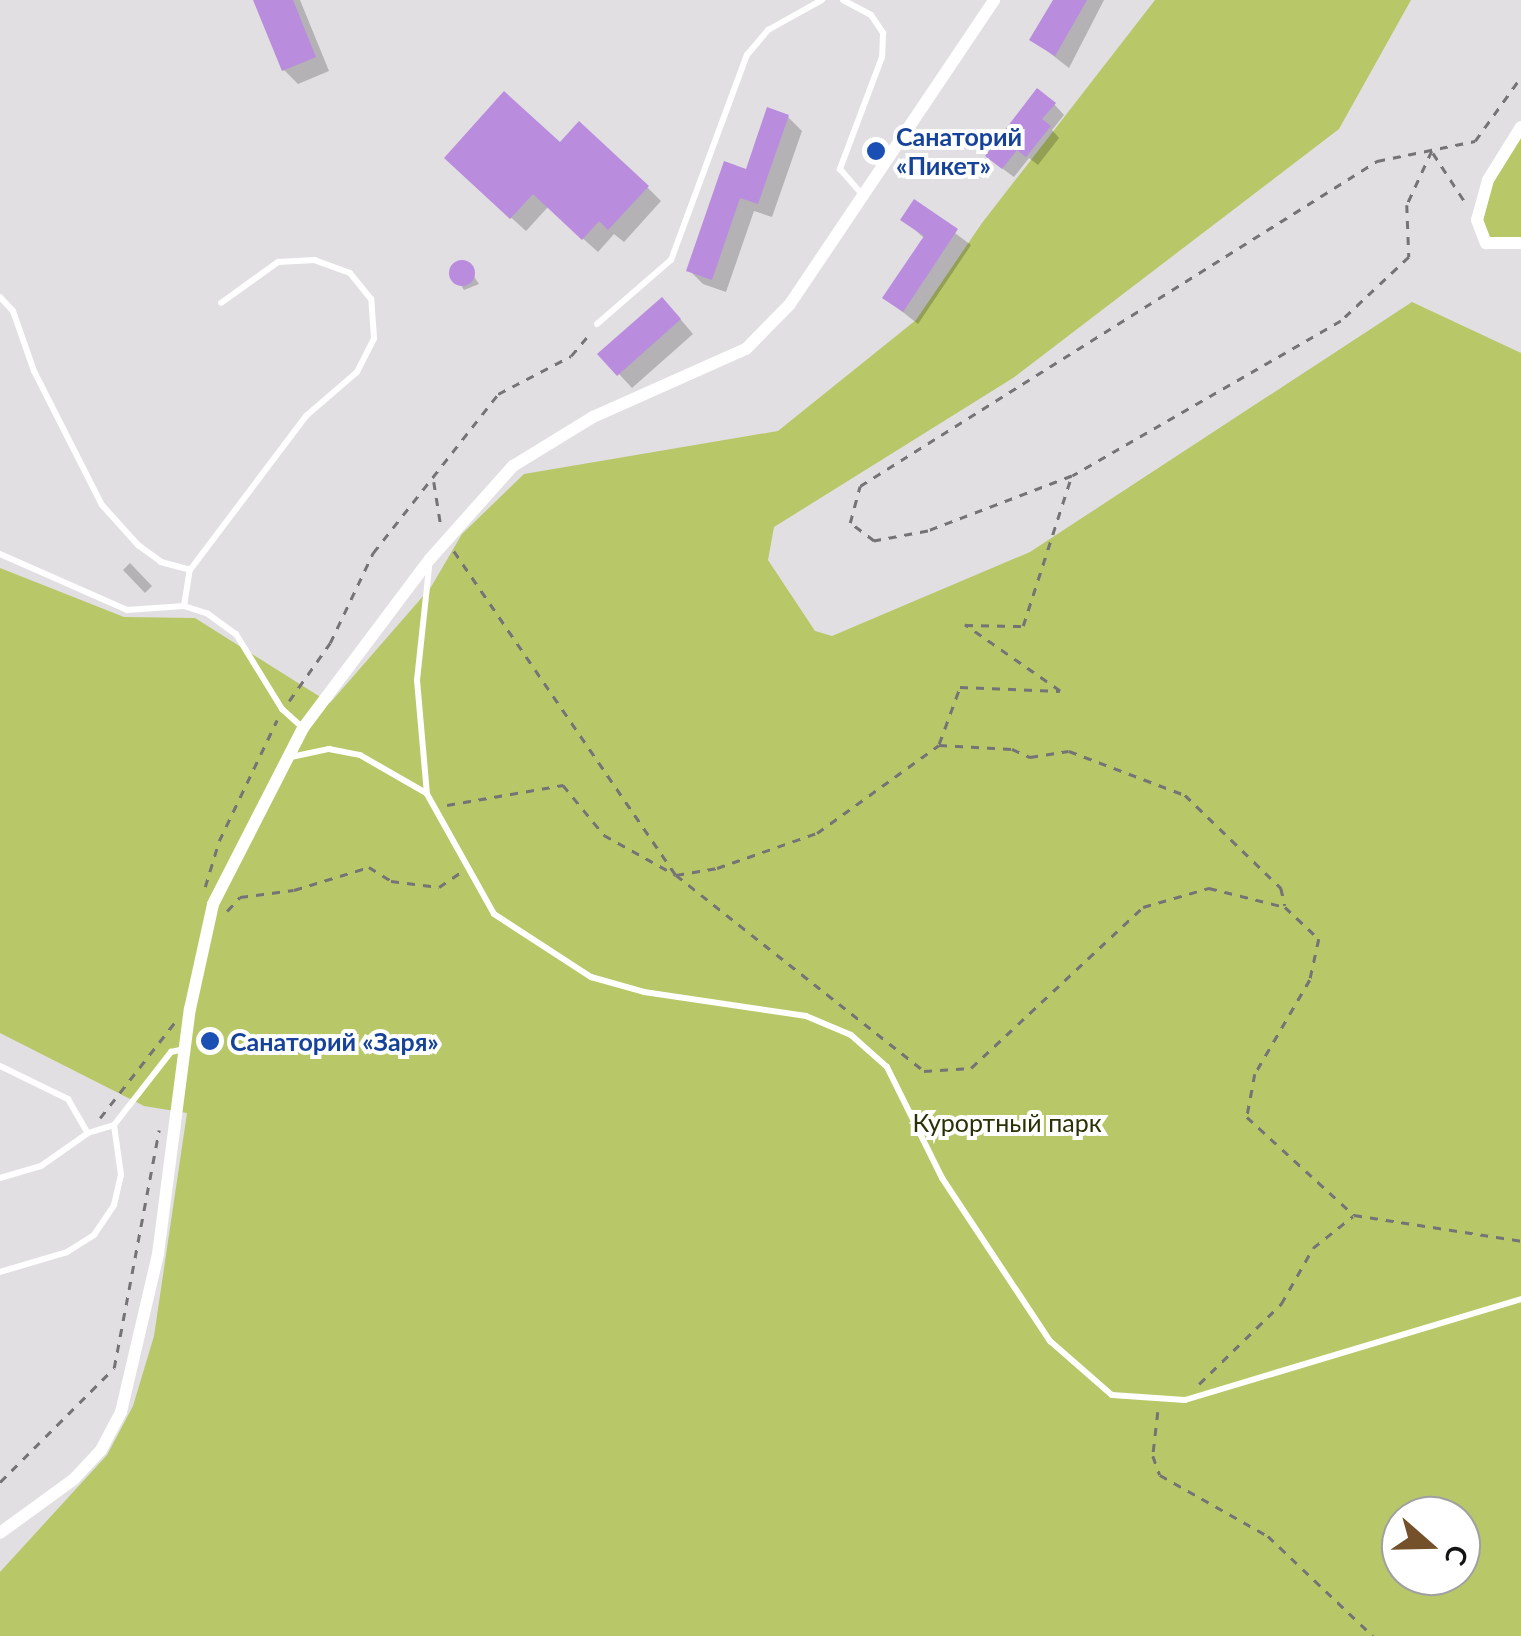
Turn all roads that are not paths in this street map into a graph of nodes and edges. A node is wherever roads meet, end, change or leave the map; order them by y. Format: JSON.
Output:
{"nodes":[{"id":1,"x":822,"y":0,"type":"edge"},
{"id":2,"x":843,"y":0,"type":"edge"},
{"id":3,"x":994,"y":0,"type":"edge"},
{"id":4,"x":1521,"y":126,"type":"edge"},
{"id":5,"x":862,"y":194,"type":"junction"},
{"id":6,"x":1521,"y":244,"type":"edge"},
{"id":7,"x":0,"y":297,"type":"edge"},
{"id":8,"x":221,"y":303,"type":"dead end"},
{"id":9,"x":597,"y":324,"type":"road end"},
{"id":10,"x":0,"y":554,"type":"edge"},
{"id":11,"x":430,"y":559,"type":"junction"},
{"id":12,"x":190,"y":570,"type":"junction"},
{"id":13,"x":184,"y":606,"type":"junction"},
{"id":14,"x":302,"y":728,"type":"junction"},
{"id":15,"x":282,"y":763,"type":"junction"},
{"id":16,"x":427,"y":794,"type":"junction"},
{"id":17,"x":185,"y":1049,"type":"junction"},
{"id":18,"x":0,"y":1066,"type":"edge"},
{"id":19,"x":114,"y":1125,"type":"junction"},
{"id":20,"x":88,"y":1133,"type":"junction"},
{"id":21,"x":0,"y":1178,"type":"edge"},
{"id":22,"x":0,"y":1272,"type":"edge"},
{"id":23,"x":1521,"y":1299,"type":"edge"},
{"id":24,"x":0,"y":1534,"type":"edge"}],
"edges":[{"from":1,"to":9,"type":"lane"},
{"from":2,"to":5,"type":"lane"},
{"from":3,"to":5,"type":"street"},
{"from":4,"to":6,"type":"street"},
{"from":5,"to":11,"type":"street"},
{"from":7,"to":12,"type":"lane"},
{"from":8,"to":12,"type":"lane"},
{"from":10,"to":13,"type":"lane"},
{"from":11,"to":14,"type":"street"},
{"from":11,"to":16,"type":"lane"},
{"from":12,"to":13,"type":"lane"},
{"from":13,"to":14,"type":"lane"},
{"from":14,"to":15,"type":"street"},
{"from":15,"to":16,"type":"lane"},
{"from":15,"to":17,"type":"street"},
{"from":16,"to":23,"type":"lane"},
{"from":17,"to":19,"type":"lane"},
{"from":17,"to":24,"type":"street"},
{"from":18,"to":20,"type":"lane"},
{"from":19,"to":20,"type":"lane"},
{"from":19,"to":22,"type":"lane"},
{"from":20,"to":21,"type":"lane"}]}
